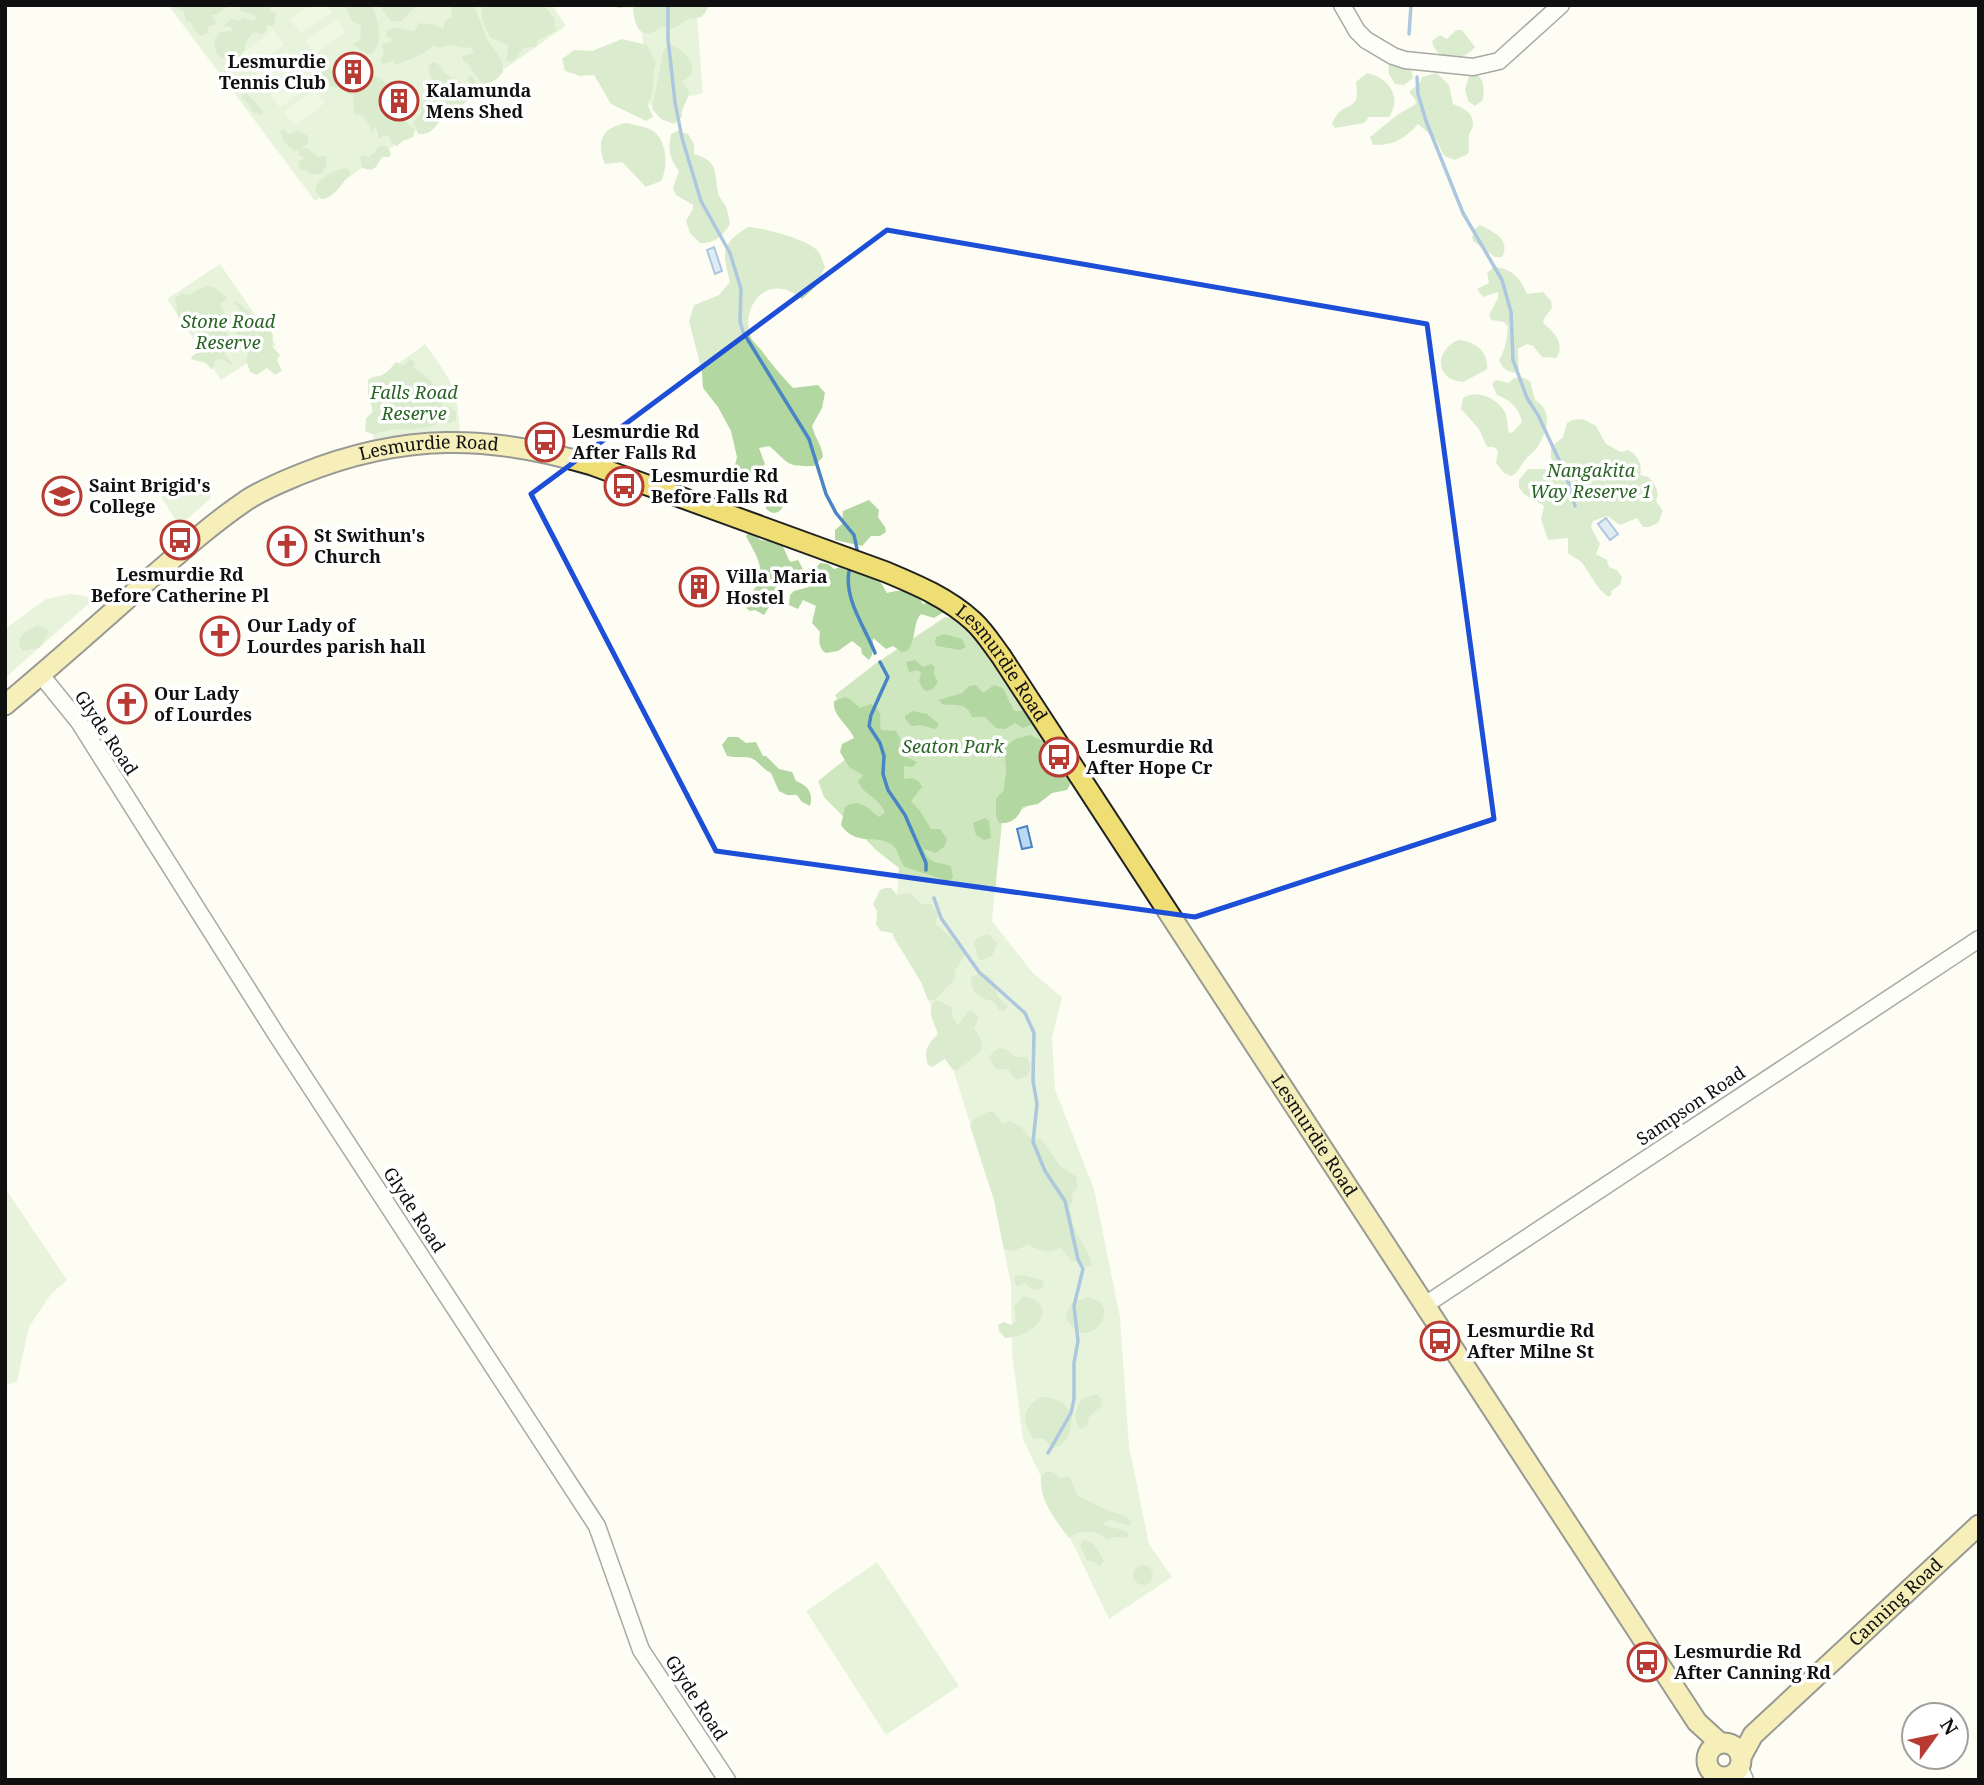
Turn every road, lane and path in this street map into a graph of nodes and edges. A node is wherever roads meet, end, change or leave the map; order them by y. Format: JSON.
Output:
{"nodes":[{"id":1,"x":1342,"y":5,"type":"edge"},
{"id":2,"x":1351,"y":5,"type":"edge"},
{"id":3,"x":1561,"y":5,"type":"edge"},
{"id":4,"x":1420,"y":62,"type":"junction"},
{"id":5,"x":41,"y":675,"type":"junction"},
{"id":6,"x":5,"y":705,"type":"edge"},
{"id":7,"x":1979,"y":939,"type":"edge"},
{"id":8,"x":1425,"y":1305,"type":"junction"},
{"id":9,"x":1979,"y":1525,"type":"edge"},
{"id":10,"x":1724,"y":1767,"type":"edge"},
{"id":11,"x":727,"y":1780,"type":"edge"}],
"edges":[{"from":1,"to":4,"type":"street"},
{"from":2,"to":4,"type":"street"},
{"from":3,"to":4,"type":"street"},
{"from":5,"to":6,"type":"main road","name":"Lesmurdie Road"},
{"from":5,"to":8,"type":"main road","name":"Lesmurdie Road"},
{"from":5,"to":11,"type":"street","name":"Glyde Road"},
{"from":7,"to":8,"type":"street","name":"Sampson Road"},
{"from":8,"to":10,"type":"main road","name":"Lesmurdie Road"},
{"from":9,"to":10,"type":"main road","name":"Canning Road"}]}
